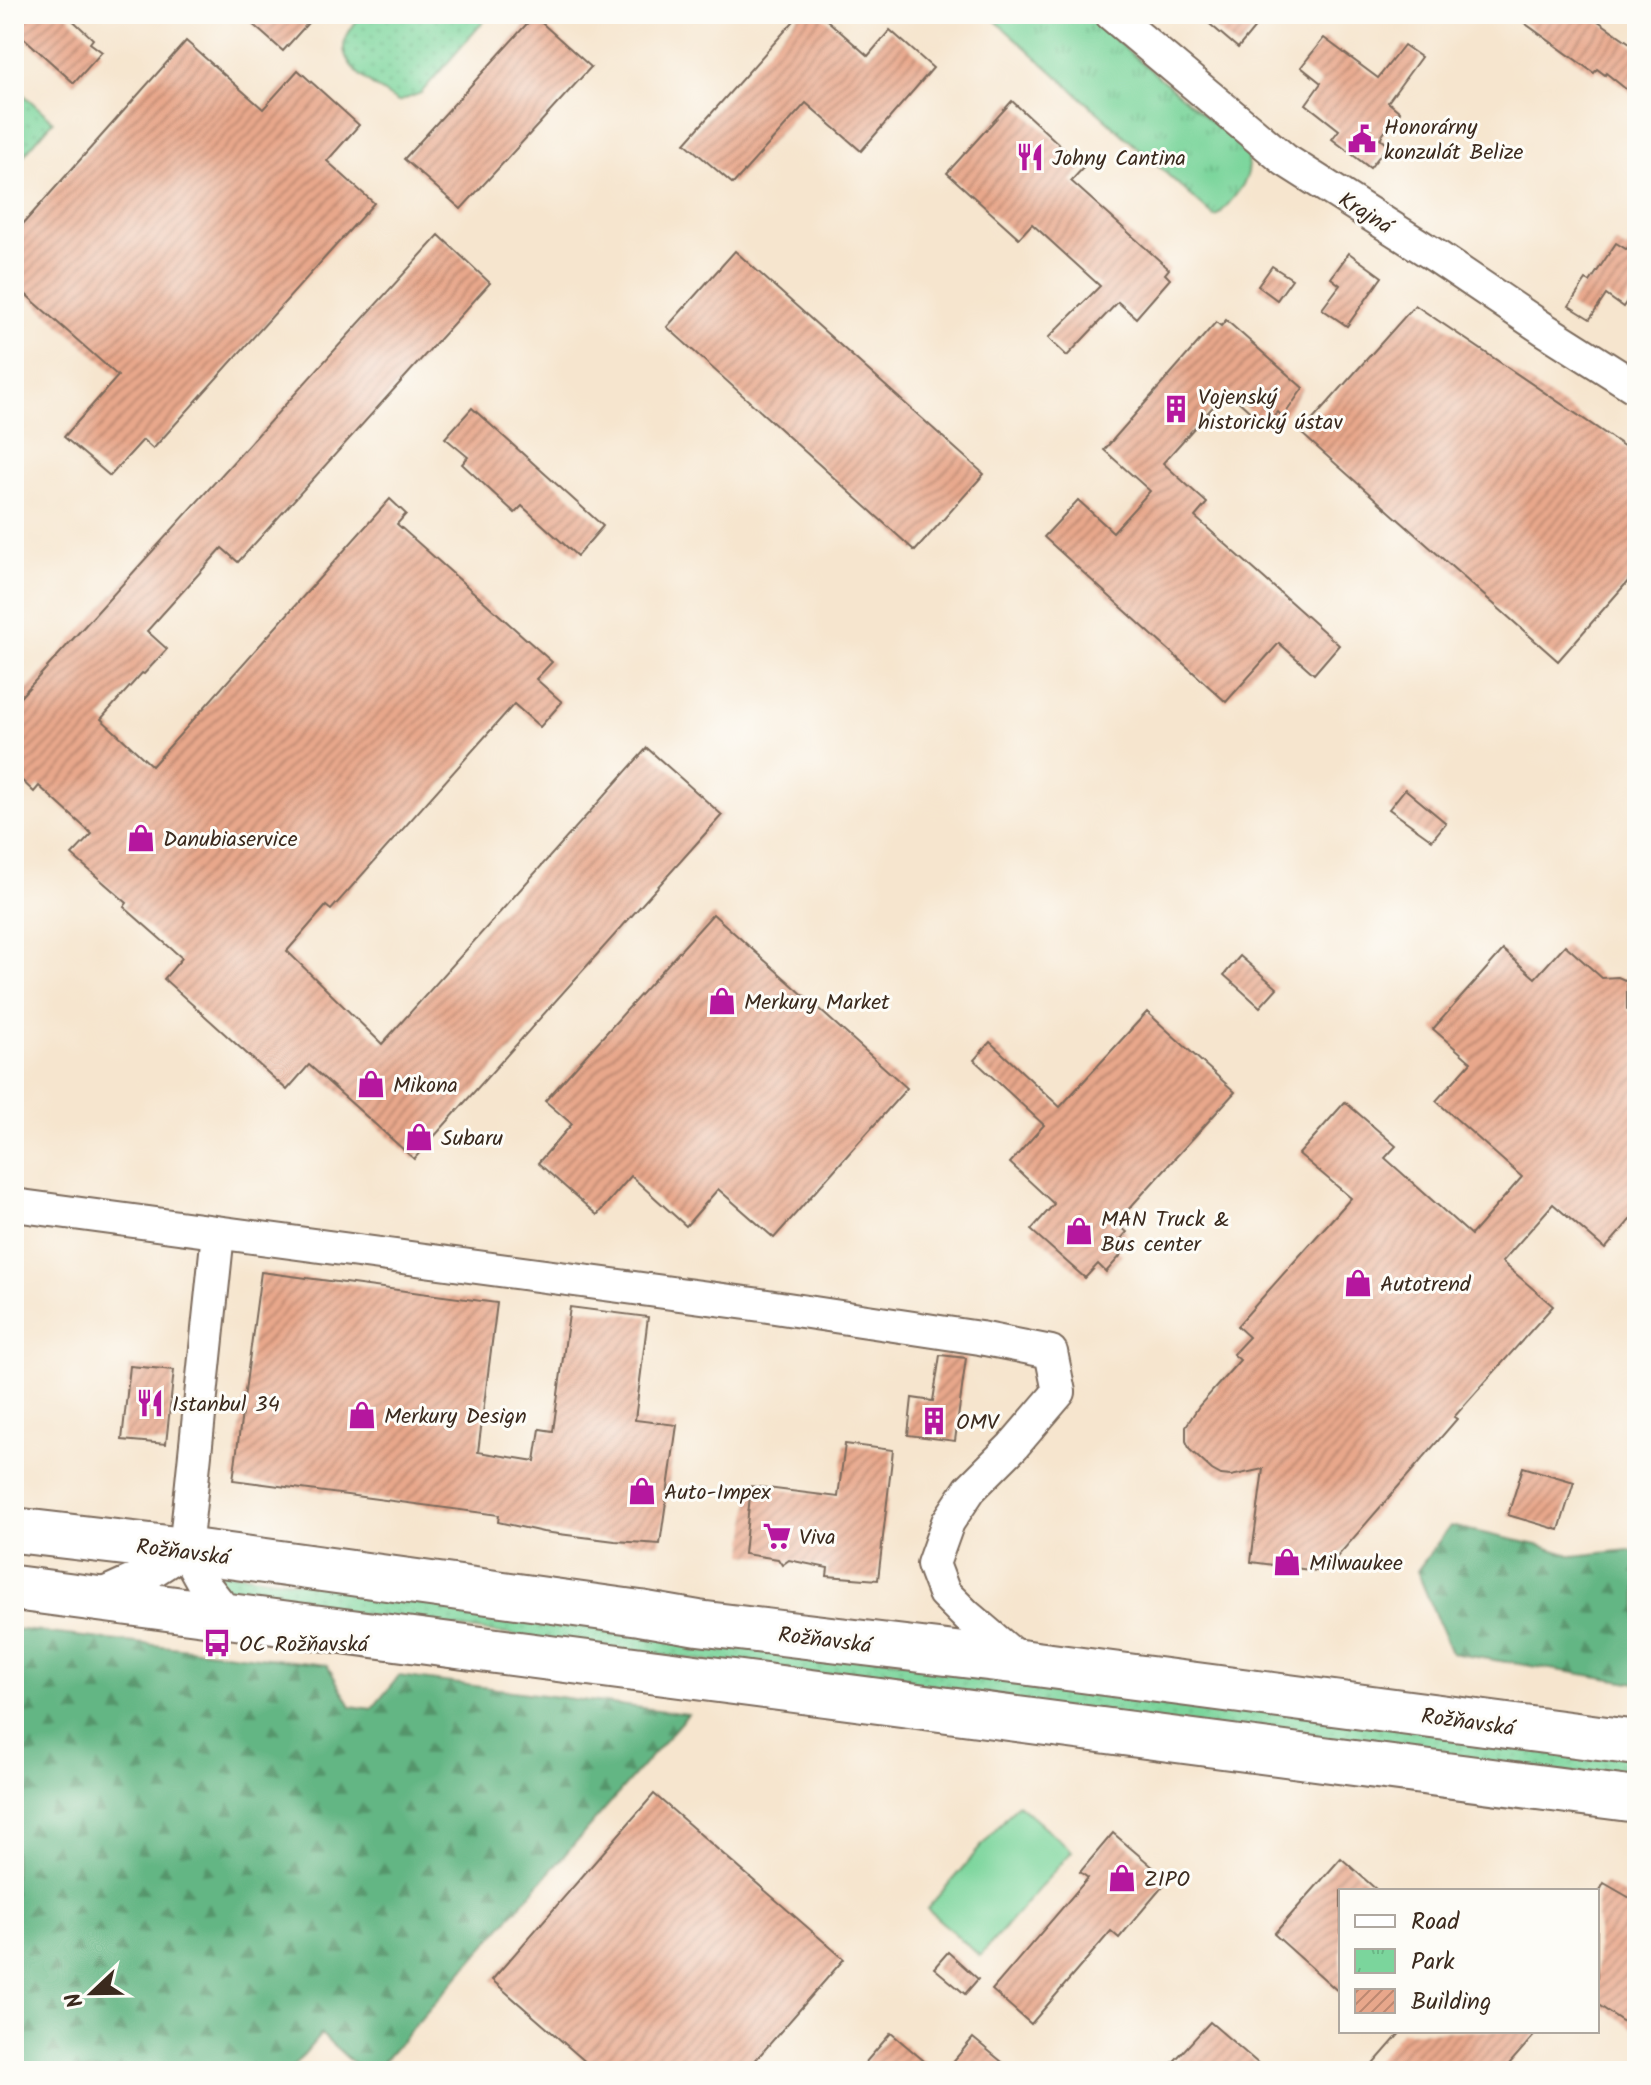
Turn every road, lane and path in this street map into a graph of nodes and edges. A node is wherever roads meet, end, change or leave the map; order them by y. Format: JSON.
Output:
{"nodes":[{"id":1,"x":1111,"y":14,"type":"edge"},
{"id":2,"x":1637,"y":388,"type":"edge"},
{"id":3,"x":14,"y":1205,"type":"edge"},
{"id":4,"x":218,"y":1233,"type":"junction"},
{"id":5,"x":14,"y":1530,"type":"edge"},
{"id":6,"x":185,"y":1550,"type":"junction"},
{"id":7,"x":14,"y":1588,"type":"edge"},
{"id":8,"x":95,"y":1598,"type":"junction"},
{"id":9,"x":228,"y":1615,"type":"junction"},
{"id":10,"x":1021,"y":1662,"type":"junction"},
{"id":11,"x":1637,"y":1743,"type":"edge"},
{"id":12,"x":1637,"y":1800,"type":"edge"}],
"edges":[{"from":1,"to":2,"type":"street","name":"Krajná"},
{"from":3,"to":4,"type":"street"},
{"from":4,"to":6,"type":"street"},
{"from":4,"to":10,"type":"street"},
{"from":5,"to":6,"type":"main road","name":"Rožňavská"},
{"from":6,"to":8,"type":"street"},
{"from":6,"to":9,"type":"street"},
{"from":6,"to":10,"type":"main road","name":"Rožňavská"},
{"from":7,"to":8,"type":"main road"},
{"from":8,"to":9,"type":"main road"},
{"from":9,"to":12,"type":"main road"},
{"from":10,"to":11,"type":"main road","name":"Rožňavská"}]}
